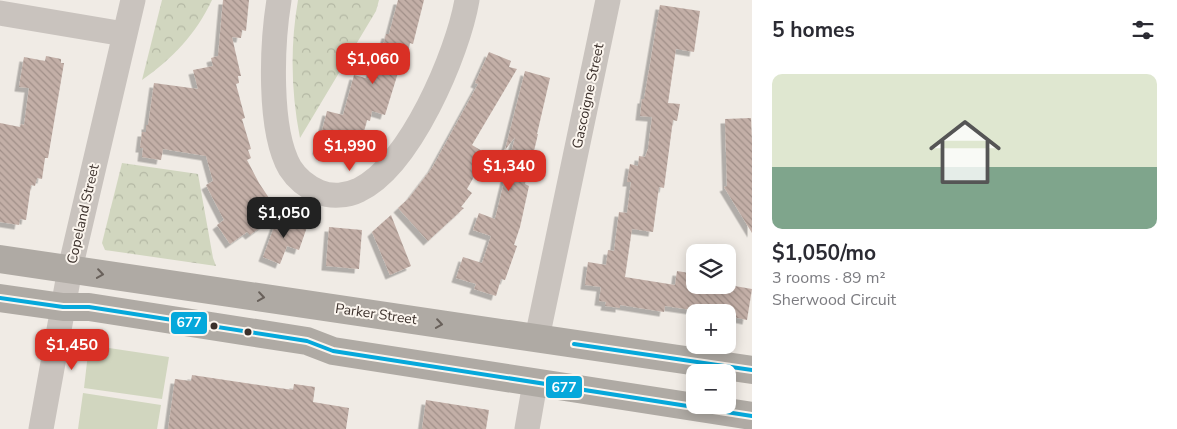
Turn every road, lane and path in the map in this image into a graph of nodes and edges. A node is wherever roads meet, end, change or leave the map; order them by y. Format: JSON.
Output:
{"nodes":[{"id":1,"x":133,"y":0,"type":"edge"},
{"id":2,"x":279,"y":0,"type":"edge"},
{"id":3,"x":467,"y":0,"type":"edge"},
{"id":4,"x":608,"y":0,"type":"edge"},
{"id":5,"x":0,"y":13,"type":"edge"},
{"id":6,"x":124,"y":34,"type":"junction"},
{"id":7,"x":0,"y":259,"type":"edge"},
{"id":8,"x":70,"y":269,"type":"junction"},
{"id":9,"x":0,"y":298,"type":"edge"},
{"id":10,"x":63,"y":307,"type":"junction"},
{"id":11,"x":537,"y":338,"type":"junction"},
{"id":12,"x":752,"y":370,"type":"edge"},
{"id":13,"x":535,"y":383,"type":"junction"},
{"id":14,"x":752,"y":416,"type":"edge"},
{"id":15,"x":41,"y":429,"type":"edge"},
{"id":16,"x":527,"y":429,"type":"edge"}],
"edges":[{"from":1,"to":6,"type":"street","name":"Copeland Street"},
{"from":2,"to":3,"type":"street"},
{"from":4,"to":11,"type":"street","name":"Gascoigne Street"},
{"from":5,"to":6,"type":"street"},
{"from":6,"to":8,"type":"street","name":"Copeland Street"},
{"from":7,"to":8,"type":"highway","name":"Parker Street"},
{"from":8,"to":10,"type":"street","name":"Copeland Street"},
{"from":8,"to":11,"type":"highway","name":"Parker Street","one_way":true},
{"from":9,"to":10,"type":"highway"},
{"from":10,"to":13,"type":"highway"},
{"from":10,"to":15,"type":"street","name":"Copeland Street"},
{"from":11,"to":12,"type":"highway","name":"Parker Street"},
{"from":13,"to":14,"type":"highway"},
{"from":13,"to":16,"type":"street"}]}
